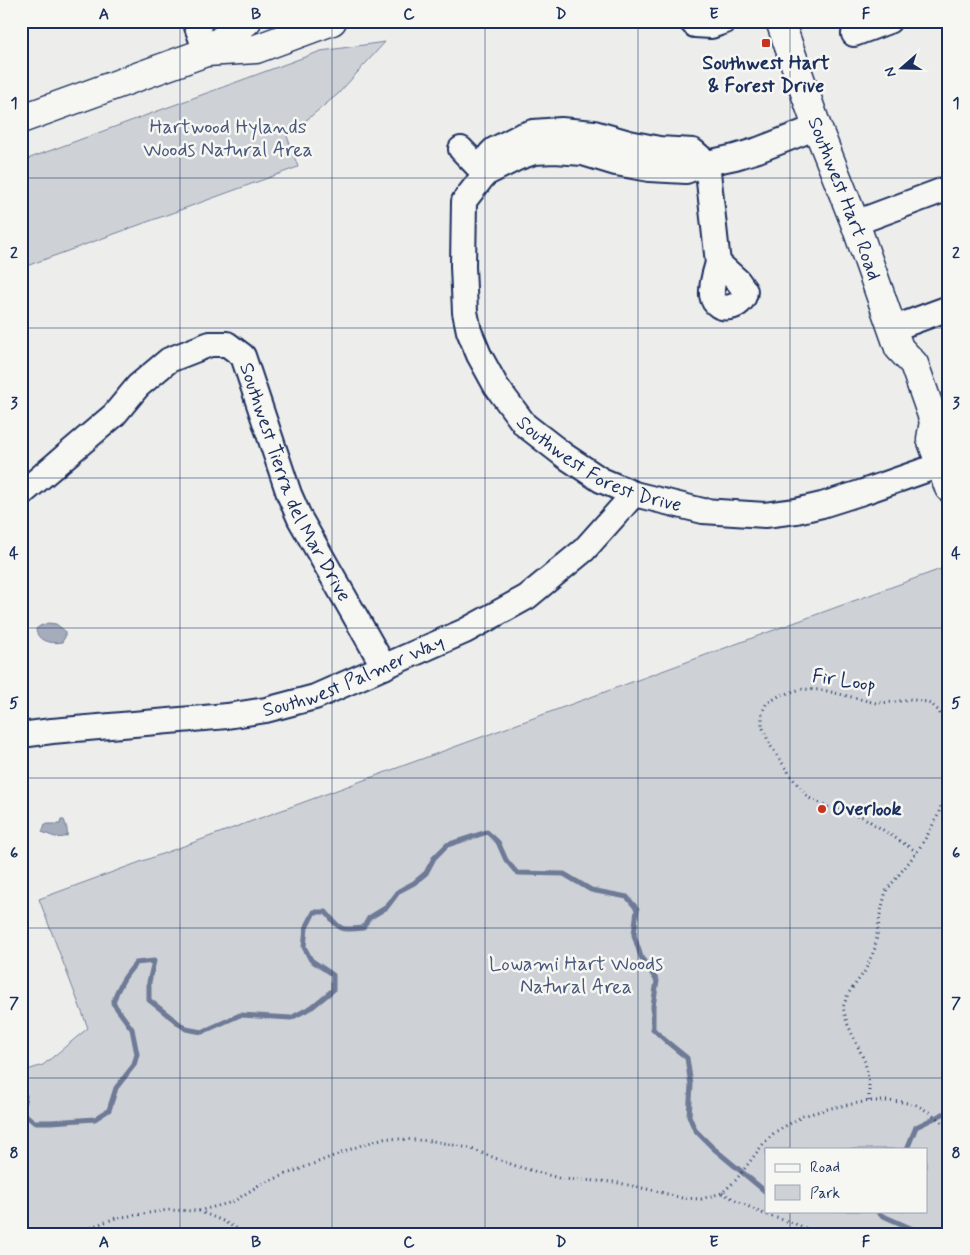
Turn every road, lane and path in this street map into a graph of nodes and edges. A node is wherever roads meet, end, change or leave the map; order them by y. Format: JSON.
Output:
{"nodes":[{"id":1,"x":195,"y":21,"type":"edge"},
{"id":2,"x":247,"y":21,"type":"edge"},
{"id":3,"x":332,"y":21,"type":"edge"},
{"id":4,"x":691,"y":21,"type":"edge"},
{"id":5,"x":725,"y":21,"type":"edge"},
{"id":6,"x":780,"y":21,"type":"edge"},
{"id":7,"x":889,"y":21,"type":"edge"},
{"id":8,"x":854,"y":34,"type":"dead end"},
{"id":9,"x":206,"y":52,"type":"junction"},
{"id":10,"x":21,"y":119,"type":"edge"},
{"id":11,"x":817,"y":127,"type":"junction"},
{"id":12,"x":462,"y":149,"type":"dead end"},
{"id":13,"x":707,"y":163,"type":"junction"},
{"id":14,"x":485,"y":174,"type":"junction"},
{"id":15,"x":949,"y":188,"type":"edge"},
{"id":16,"x":855,"y":223,"type":"junction"},
{"id":17,"x":718,"y":263,"type":"dead end"},
{"id":18,"x":949,"y":308,"type":"edge"},
{"id":19,"x":896,"y":338,"type":"junction"},
{"id":20,"x":945,"y":477,"type":"edge"},
{"id":21,"x":21,"y":494,"type":"edge"},
{"id":22,"x":634,"y":494,"type":"junction"},
{"id":23,"x":384,"y":667,"type":"junction"},
{"id":24,"x":21,"y":735,"type":"edge"},
{"id":25,"x":917,"y":852,"type":"junction"},
{"id":26,"x":869,"y":1101,"type":"junction"},
{"id":27,"x":947,"y":1126,"type":"edge"},
{"id":28,"x":722,"y":1193,"type":"junction"},
{"id":29,"x":198,"y":1211,"type":"junction"},
{"id":30,"x":72,"y":1234,"type":"edge"},
{"id":31,"x":246,"y":1234,"type":"edge"},
{"id":32,"x":819,"y":1234,"type":"edge"}],
"edges":[{"from":1,"to":9,"type":"street"},
{"from":2,"to":9,"type":"main road"},
{"from":3,"to":9,"type":"main road"},
{"from":4,"to":5,"type":"street"},
{"from":6,"to":11,"type":"main road","name":"Southwest Hart Road"},
{"from":7,"to":8,"type":"street"},
{"from":9,"to":10,"type":"main road"},
{"from":11,"to":13,"type":"street","name":"Southwest Forest Drive"},
{"from":11,"to":16,"type":"main road","name":"Southwest Hart Road"},
{"from":12,"to":14,"type":"street"},
{"from":13,"to":14,"type":"street","name":"Southwest Forest Drive"},
{"from":13,"to":17,"type":"street"},
{"from":14,"to":22,"type":"street","name":"Southwest Forest Drive"},
{"from":15,"to":16,"type":"street"},
{"from":16,"to":19,"type":"main road","name":"Southwest Hart Road"},
{"from":18,"to":19,"type":"street"},
{"from":19,"to":20,"type":"main road","name":"Southwest Hart Road"},
{"from":20,"to":22,"type":"street","name":"Southwest Forest Drive"},
{"from":21,"to":23,"type":"street","name":"Southwest Tierra del Mar Drive"},
{"from":22,"to":23,"type":"street","name":"Southwest Palmer Way"},
{"from":23,"to":24,"type":"street","name":"Southwest Palmer Way"},
{"from":25,"to":25,"type":"path","name":"Fir Loop"},
{"from":25,"to":26,"type":"path","name":"Fir Loop"},
{"from":26,"to":27,"type":"path"},
{"from":26,"to":28,"type":"path"},
{"from":28,"to":29,"type":"path"},
{"from":28,"to":32,"type":"path"},
{"from":29,"to":30,"type":"path"},
{"from":29,"to":31,"type":"path"}]}
